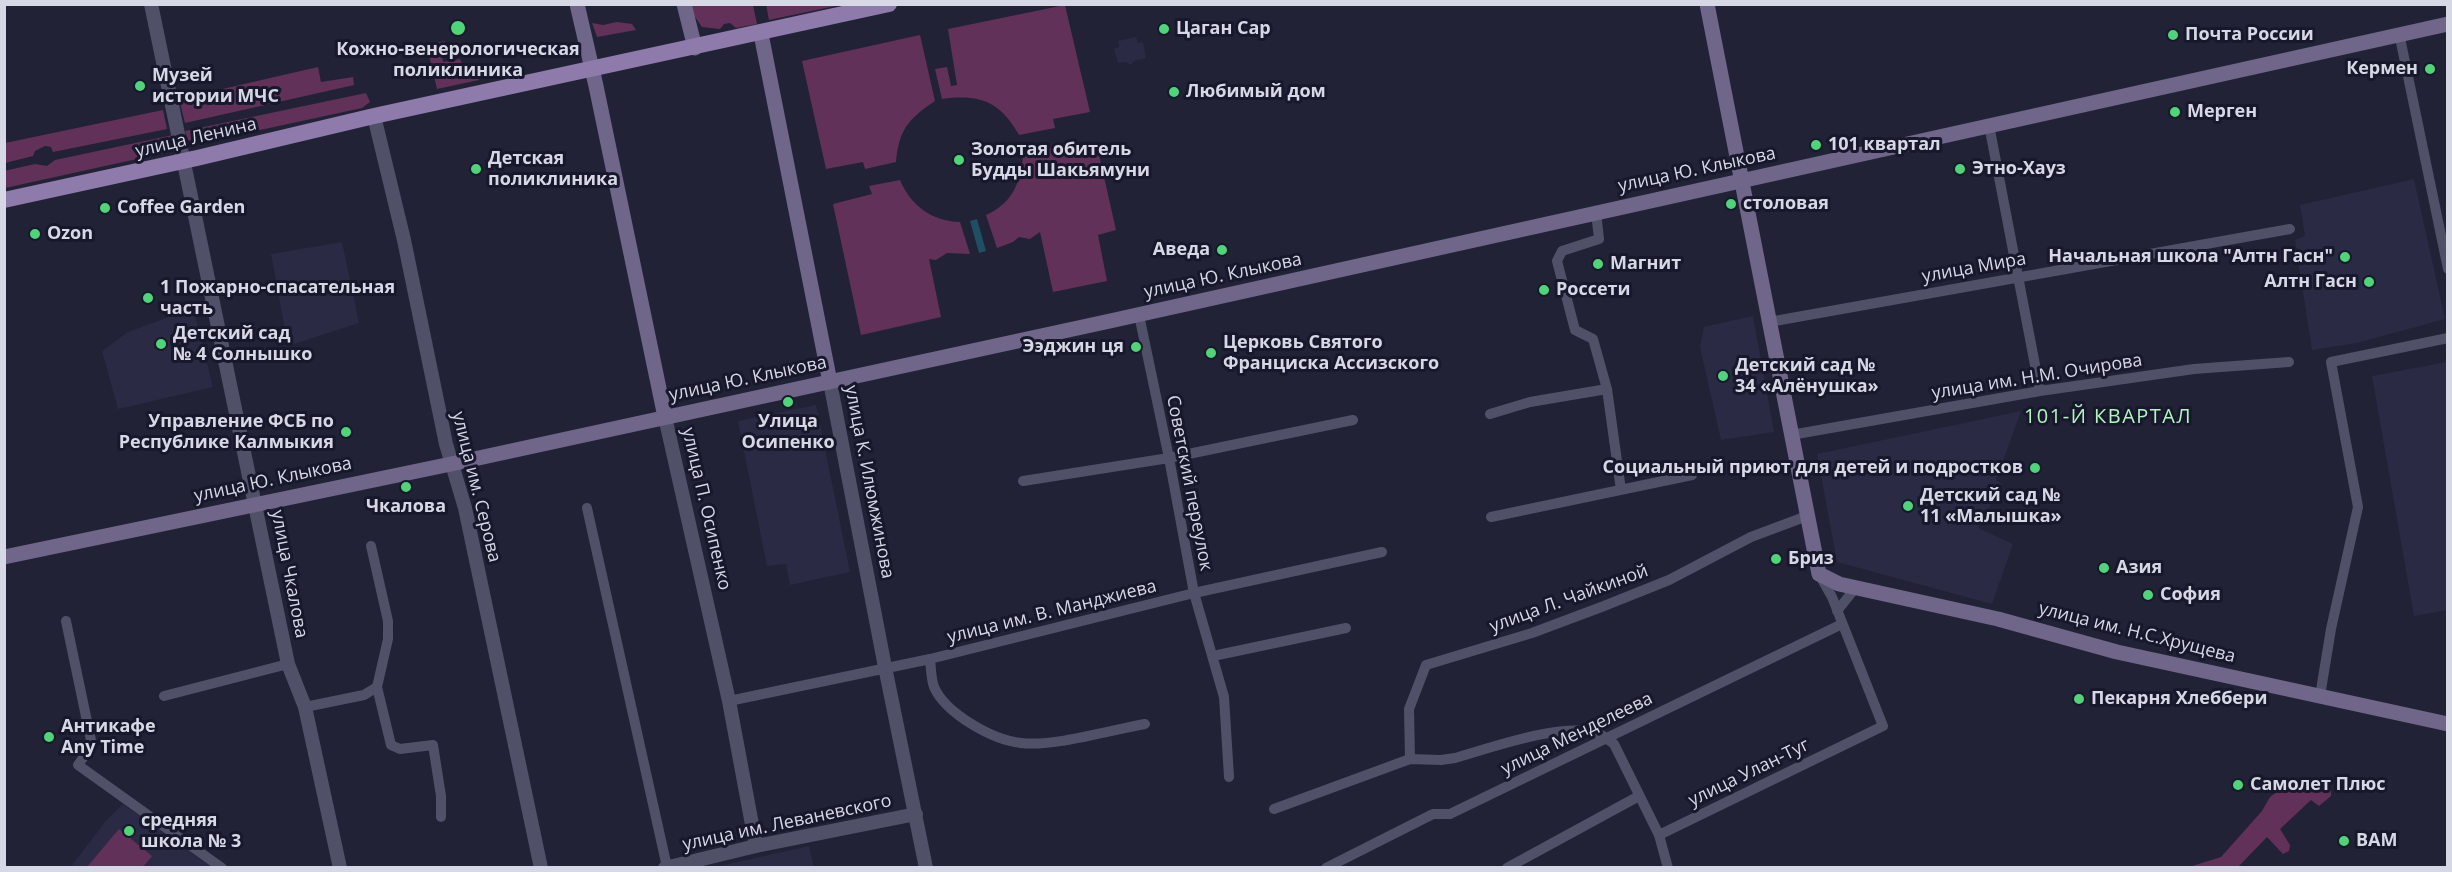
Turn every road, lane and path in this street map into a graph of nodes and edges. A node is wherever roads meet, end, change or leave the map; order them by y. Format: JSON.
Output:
{"nodes":[{"id":1,"x":151,"y":4,"type":"edge"},
{"id":2,"x":577,"y":4,"type":"edge"},
{"id":3,"x":684,"y":4,"type":"edge"},
{"id":4,"x":889,"y":4,"type":"edge"},
{"id":5,"x":1707,"y":4,"type":"edge"},
{"id":6,"x":2448,"y":24,"type":"edge"},
{"id":7,"x":2399,"y":33,"type":"junction"},
{"id":8,"x":761,"y":34,"type":"junction"},
{"id":9,"x":695,"y":48,"type":"junction"},
{"id":10,"x":592,"y":70,"type":"junction"},
{"id":11,"x":374,"y":116,"type":"junction"},
{"id":12,"x":1989,"y":125,"type":"junction"},
{"id":13,"x":184,"y":161,"type":"junction"},
{"id":14,"x":1742,"y":180,"type":"junction"},
{"id":15,"x":4,"y":200,"type":"edge"},
{"id":16,"x":1596,"y":212,"type":"junction"},
{"id":17,"x":2290,"y":229,"type":"dead end"},
{"id":18,"x":2448,"y":269,"type":"edge"},
{"id":19,"x":2019,"y":277,"type":"junction"},
{"id":20,"x":1139,"y":315,"type":"junction"},
{"id":21,"x":1769,"y":322,"type":"junction"},
{"id":22,"x":2448,"y":338,"type":"edge"},
{"id":23,"x":2289,"y":362,"type":"dead end"},
{"id":24,"x":831,"y":382,"type":"junction"},
{"id":25,"x":1607,"y":389,"type":"junction"},
{"id":26,"x":2040,"y":390,"type":"junction"},
{"id":27,"x":1490,"y":414,"type":"dead end"},
{"id":28,"x":665,"y":417,"type":"junction"},
{"id":29,"x":1353,"y":420,"type":"dead end"},
{"id":30,"x":1791,"y":435,"type":"junction"},
{"id":31,"x":1169,"y":458,"type":"junction"},
{"id":32,"x":451,"y":464,"type":"junction"},
{"id":33,"x":1692,"y":475,"type":"dead end"},
{"id":34,"x":1023,"y":481,"type":"dead end"},
{"id":35,"x":1621,"y":490,"type":"junction"},
{"id":36,"x":256,"y":504,"type":"junction"},
{"id":37,"x":586,"y":508,"type":"dead end"},
{"id":38,"x":1807,"y":516,"type":"junction"},
{"id":39,"x":1491,"y":517,"type":"dead end"},
{"id":40,"x":372,"y":546,"type":"dead end"},
{"id":41,"x":1382,"y":552,"type":"dead end"},
{"id":42,"x":4,"y":557,"type":"edge"},
{"id":43,"x":1819,"y":574,"type":"junction"},
{"id":44,"x":1857,"y":586,"type":"junction"},
{"id":45,"x":1194,"y":593,"type":"junction"},
{"id":46,"x":1837,"y":610,"type":"junction"},
{"id":47,"x":66,"y":621,"type":"dead end"},
{"id":48,"x":1842,"y":624,"type":"junction"},
{"id":49,"x":1346,"y":628,"type":"dead end"},
{"id":50,"x":1213,"y":656,"type":"junction"},
{"id":51,"x":930,"y":659,"type":"junction"},
{"id":52,"x":288,"y":664,"type":"junction"},
{"id":53,"x":885,"y":667,"type":"junction"},
{"id":54,"x":377,"y":687,"type":"junction"},
{"id":55,"x":164,"y":696,"type":"dead end"},
{"id":56,"x":2320,"y":696,"type":"junction"},
{"id":57,"x":729,"y":701,"type":"junction"},
{"id":58,"x":304,"y":707,"type":"junction"},
{"id":59,"x":1145,"y":724,"type":"dead end"},
{"id":60,"x":2448,"y":724,"type":"edge"},
{"id":61,"x":1606,"y":738,"type":"junction"},
{"id":62,"x":1410,"y":759,"type":"junction"},
{"id":63,"x":1229,"y":777,"type":"dead end"},
{"id":64,"x":1639,"y":796,"type":"junction"},
{"id":65,"x":1274,"y":809,"type":"dead end"},
{"id":66,"x":916,"y":814,"type":"junction"},
{"id":67,"x":441,"y":817,"type":"dead end"},
{"id":68,"x":1659,"y":836,"type":"junction"},
{"id":69,"x":756,"y":846,"type":"junction"},
{"id":70,"x":222,"y":867,"type":"edge"},
{"id":71,"x":340,"y":867,"type":"edge"},
{"id":72,"x":541,"y":867,"type":"edge"},
{"id":73,"x":673,"y":867,"type":"edge"},
{"id":74,"x":926,"y":867,"type":"edge"},
{"id":75,"x":1326,"y":867,"type":"edge"},
{"id":76,"x":1507,"y":867,"type":"edge"},
{"id":77,"x":1668,"y":867,"type":"edge"}],
"edges":[{"from":1,"to":13,"type":"street","name":"улица Чкалова"},
{"from":2,"to":10,"type":"main road","name":"улица П. Осипенко"},
{"from":3,"to":9,"type":"main road"},
{"from":4,"to":8,"type":"main road","name":"улица Ленина"},
{"from":5,"to":14,"type":"main road"},
{"from":6,"to":7,"type":"main road","name":"улица Ю. Клыкова"},
{"from":7,"to":12,"type":"main road","name":"улица Ю. Клыкова"},
{"from":7,"to":18,"type":"street"},
{"from":8,"to":9,"type":"main road","name":"улица Ленина"},
{"from":8,"to":24,"type":"main road","name":"улица К. Илюмжинова"},
{"from":9,"to":10,"type":"main road","name":"улица Ленина"},
{"from":10,"to":11,"type":"main road","name":"улица Ленина"},
{"from":10,"to":28,"type":"main road","name":"улица П. Осипенко"},
{"from":11,"to":13,"type":"main road","name":"улица Ленина"},
{"from":11,"to":32,"type":"street","name":"улица им. Серова"},
{"from":12,"to":14,"type":"main road","name":"улица Ю. Клыкова"},
{"from":12,"to":19,"type":"street"},
{"from":13,"to":15,"type":"main road","name":"улица Ленина"},
{"from":13,"to":36,"type":"street","name":"улица Чкалова"},
{"from":14,"to":16,"type":"main road","name":"улица Ю. Клыкова"},
{"from":14,"to":21,"type":"main road"},
{"from":16,"to":20,"type":"main road","name":"улица Ю. Клыкова"},
{"from":16,"to":25,"type":"street"},
{"from":17,"to":19,"type":"street","name":"улица Мира"},
{"from":19,"to":21,"type":"street","name":"улица Мира"},
{"from":19,"to":26,"type":"street"},
{"from":20,"to":24,"type":"main road","name":"улица Ю. Клыкова"},
{"from":20,"to":31,"type":"street","name":"Советский переулок"},
{"from":21,"to":30,"type":"main road"},
{"from":22,"to":56,"type":"street"},
{"from":23,"to":26,"type":"street","name":"улица им. Н.М. Очирова"},
{"from":24,"to":28,"type":"main road","name":"улица Ю. Клыкова"},
{"from":24,"to":53,"type":"street","name":"улица К. Илюмжинова"},
{"from":25,"to":27,"type":"street"},
{"from":25,"to":35,"type":"street"},
{"from":26,"to":30,"type":"street","name":"улица им. Н.М. Очирова"},
{"from":28,"to":32,"type":"main road","name":"улица Ю. Клыкова"},
{"from":28,"to":57,"type":"street","name":"улица П. Осипенко"},
{"from":29,"to":31,"type":"street"},
{"from":30,"to":38,"type":"main road"},
{"from":31,"to":34,"type":"street"},
{"from":31,"to":45,"type":"street","name":"Советский переулок"},
{"from":32,"to":36,"type":"main road","name":"улица Ю. Клыкова"},
{"from":32,"to":72,"type":"street","name":"улица им. Серова"},
{"from":33,"to":35,"type":"street"},
{"from":35,"to":39,"type":"street"},
{"from":36,"to":42,"type":"main road","name":"улица Ю. Клыкова"},
{"from":36,"to":52,"type":"street","name":"улица Чкалова"},
{"from":37,"to":73,"type":"street"},
{"from":38,"to":43,"type":"main road"},
{"from":38,"to":62,"type":"street","name":"улица Л. Чайкиной"},
{"from":40,"to":54,"type":"street"},
{"from":41,"to":45,"type":"street","name":"улица им. В. Манджиева"},
{"from":43,"to":44,"type":"main road","name":"улица им. Н.С.Хрущева"},
{"from":43,"to":46,"type":"street"},
{"from":44,"to":46,"type":"street"},
{"from":44,"to":56,"type":"main road","name":"улица им. Н.С.Хрущева"},
{"from":45,"to":50,"type":"street","name":"Советский переулок"},
{"from":45,"to":51,"type":"street","name":"улица им. В. Манджиева"},
{"from":46,"to":48,"type":"street"},
{"from":47,"to":70,"type":"street"},
{"from":48,"to":61,"type":"street","name":"улица Менделеева"},
{"from":48,"to":68,"type":"street","name":"улица Улан-Туг"},
{"from":49,"to":50,"type":"street"},
{"from":50,"to":63,"type":"street","name":"Советский переулок"},
{"from":51,"to":53,"type":"street","name":"улица им. В. Манджиева"},
{"from":51,"to":59,"type":"street"},
{"from":52,"to":55,"type":"street"},
{"from":52,"to":58,"type":"street","name":"улица Чкалова"},
{"from":53,"to":57,"type":"street","name":"улица им. В. Манджиева"},
{"from":53,"to":66,"type":"street","name":"улица К. Илюмжинова"},
{"from":54,"to":58,"type":"street"},
{"from":54,"to":67,"type":"street"},
{"from":56,"to":60,"type":"main road","name":"улица им. Н.С.Хрущева"},
{"from":57,"to":69,"type":"street","name":"улица П. Осипенко"},
{"from":58,"to":71,"type":"street","name":"улица Чкалова"},
{"from":61,"to":62,"type":"street"},
{"from":61,"to":64,"type":"street"},
{"from":61,"to":75,"type":"street","name":"улица Менделеева"},
{"from":62,"to":65,"type":"street"},
{"from":64,"to":68,"type":"street"},
{"from":64,"to":76,"type":"street"},
{"from":66,"to":69,"type":"street","name":"улица им. Леваневского"},
{"from":66,"to":74,"type":"street","name":"улица К. Илюмжинова"},
{"from":68,"to":77,"type":"street"},
{"from":69,"to":73,"type":"street","name":"улица им. Леваневского"}]}
